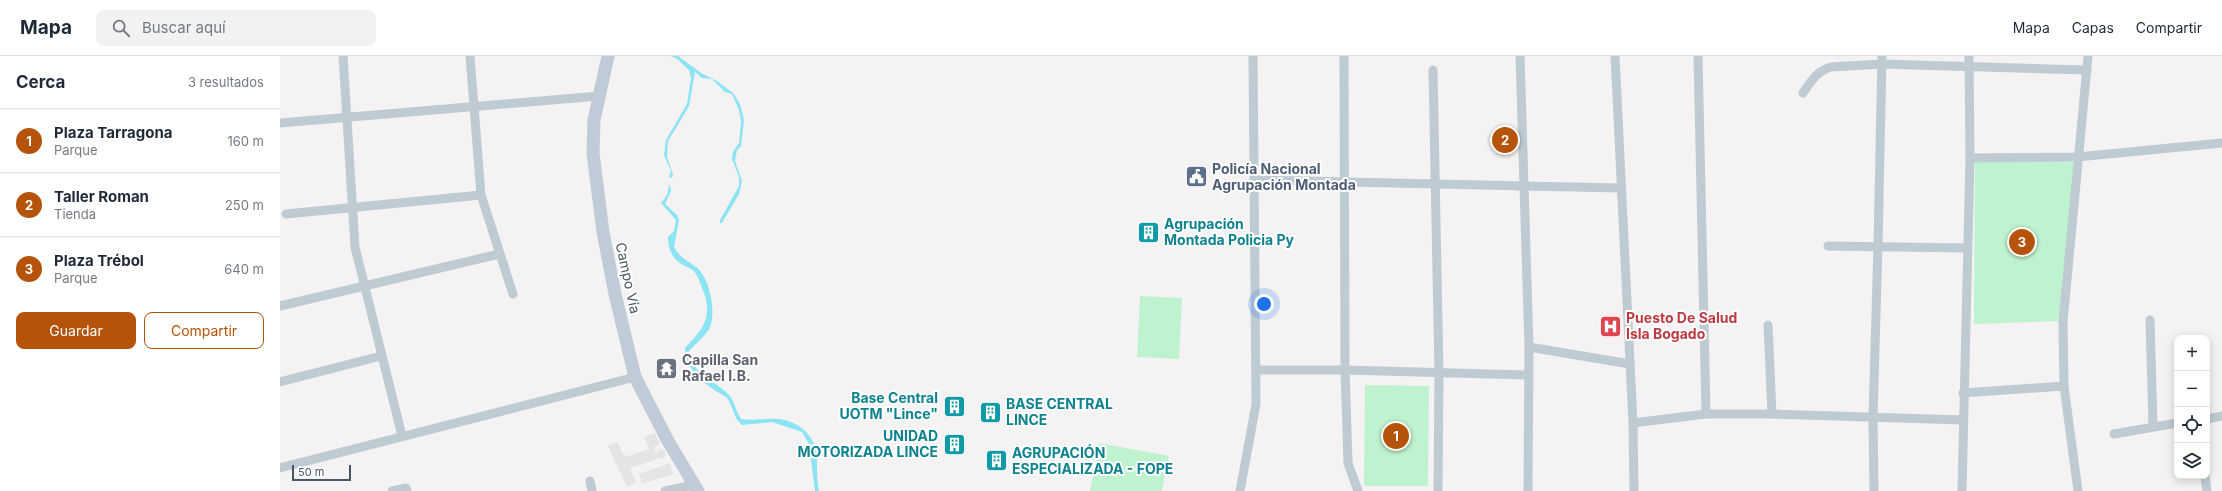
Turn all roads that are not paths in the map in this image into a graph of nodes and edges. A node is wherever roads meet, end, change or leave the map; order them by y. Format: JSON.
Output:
{"nodes":[{"id":1,"x":343,"y":56,"type":"edge"},
{"id":2,"x":470,"y":56,"type":"edge"},
{"id":3,"x":608,"y":56,"type":"edge"},
{"id":4,"x":1253,"y":56,"type":"edge"},
{"id":5,"x":1344,"y":56,"type":"edge"},
{"id":6,"x":1520,"y":56,"type":"edge"},
{"id":7,"x":1615,"y":56,"type":"edge"},
{"id":8,"x":1698,"y":56,"type":"edge"},
{"id":9,"x":1969,"y":56,"type":"edge"},
{"id":10,"x":2088,"y":56,"type":"edge"},
{"id":11,"x":1881,"y":60,"type":"edge"},
{"id":12,"x":1968,"y":66,"type":"junction"},
{"id":13,"x":1433,"y":70,"type":"dead end"},
{"id":14,"x":2087,"y":70,"type":"junction"},
{"id":15,"x":1804,"y":92,"type":"dead end"},
{"id":16,"x":600,"y":96,"type":"junction"},
{"id":17,"x":474,"y":107,"type":"junction"},
{"id":18,"x":347,"y":117,"type":"junction"},
{"id":19,"x":280,"y":123,"type":"edge"},
{"id":20,"x":2222,"y":143,"type":"edge"},
{"id":21,"x":2077,"y":157,"type":"junction"},
{"id":22,"x":1970,"y":158,"type":"junction"},
{"id":23,"x":1254,"y":180,"type":"junction"},
{"id":24,"x":1345,"y":182,"type":"junction"},
{"id":25,"x":1436,"y":185,"type":"junction"},
{"id":26,"x":1523,"y":185,"type":"junction"},
{"id":27,"x":1621,"y":188,"type":"junction"},
{"id":28,"x":481,"y":195,"type":"junction"},
{"id":29,"x":351,"y":208,"type":"junction"},
{"id":30,"x":286,"y":214,"type":"dead end"},
{"id":31,"x":1878,"y":245,"type":"junction"},
{"id":32,"x":1828,"y":246,"type":"dead end"},
{"id":33,"x":1966,"y":248,"type":"junction"},
{"id":34,"x":499,"y":254,"type":"junction"},
{"id":35,"x":364,"y":286,"type":"junction"},
{"id":36,"x":513,"y":294,"type":"dead end"},
{"id":37,"x":280,"y":306,"type":"edge"},
{"id":38,"x":2150,"y":320,"type":"dead end"},
{"id":39,"x":1768,"y":326,"type":"dead end"},
{"id":40,"x":1529,"y":347,"type":"junction"},
{"id":41,"x":382,"y":356,"type":"junction"},
{"id":42,"x":1630,"y":364,"type":"junction"},
{"id":43,"x":1256,"y":370,"type":"junction"},
{"id":44,"x":1345,"y":370,"type":"junction"},
{"id":45,"x":1439,"y":373,"type":"junction"},
{"id":46,"x":1529,"y":375,"type":"junction"},
{"id":47,"x":635,"y":377,"type":"junction"},
{"id":48,"x":280,"y":382,"type":"edge"},
{"id":49,"x":2064,"y":386,"type":"junction"},
{"id":50,"x":1963,"y":393,"type":"junction"},
{"id":51,"x":1706,"y":414,"type":"junction"},
{"id":52,"x":1772,"y":414,"type":"junction"},
{"id":53,"x":2222,"y":416,"type":"edge"},
{"id":54,"x":1873,"y":417,"type":"junction"},
{"id":55,"x":2210,"y":418,"type":"edge"},
{"id":56,"x":1963,"y":420,"type":"junction"},
{"id":57,"x":1633,"y":423,"type":"junction"},
{"id":58,"x":2174,"y":423,"type":"edge"},
{"id":59,"x":2153,"y":425,"type":"junction"},
{"id":60,"x":2114,"y":434,"type":"dead end"},
{"id":61,"x":402,"y":436,"type":"junction"},
{"id":62,"x":280,"y":468,"type":"edge"},
{"id":63,"x":2205,"y":479,"type":"edge"},
{"id":64,"x":590,"y":481,"type":"dead end"},
{"id":65,"x":696,"y":488,"type":"edge"},
{"id":66,"x":392,"y":491,"type":"edge"},
{"id":67,"x":407,"y":491,"type":"edge"},
{"id":68,"x":592,"y":491,"type":"edge"},
{"id":69,"x":665,"y":491,"type":"edge"},
{"id":70,"x":1240,"y":491,"type":"edge"},
{"id":71,"x":1358,"y":491,"type":"edge"},
{"id":72,"x":1438,"y":491,"type":"edge"},
{"id":73,"x":1528,"y":491,"type":"edge"},
{"id":74,"x":1634,"y":491,"type":"edge"},
{"id":75,"x":1874,"y":491,"type":"edge"},
{"id":76,"x":1962,"y":491,"type":"edge"},
{"id":77,"x":2078,"y":491,"type":"edge"},
{"id":78,"x":2207,"y":491,"type":"edge"}],
"edges":[{"from":1,"to":18,"type":"street"},
{"from":2,"to":17,"type":"street"},
{"from":3,"to":16,"type":"street","name":"Campo Vía"},
{"from":4,"to":23,"type":"street"},
{"from":5,"to":24,"type":"street"},
{"from":6,"to":26,"type":"street"},
{"from":7,"to":27,"type":"street"},
{"from":8,"to":51,"type":"street"},
{"from":9,"to":12,"type":"street"},
{"from":10,"to":14,"type":"street"},
{"from":11,"to":12,"type":"street"},
{"from":11,"to":15,"type":"street"},
{"from":11,"to":31,"type":"street"},
{"from":12,"to":14,"type":"street"},
{"from":12,"to":22,"type":"street"},
{"from":13,"to":25,"type":"street"},
{"from":14,"to":21,"type":"street"},
{"from":16,"to":17,"type":"street"},
{"from":16,"to":47,"type":"street","name":"Campo Vía"},
{"from":17,"to":18,"type":"street"},
{"from":17,"to":28,"type":"street"},
{"from":18,"to":19,"type":"street"},
{"from":18,"to":29,"type":"street"},
{"from":20,"to":21,"type":"street"},
{"from":21,"to":22,"type":"street"},
{"from":21,"to":49,"type":"street"},
{"from":22,"to":33,"type":"street"},
{"from":23,"to":24,"type":"street"},
{"from":23,"to":43,"type":"street"},
{"from":24,"to":25,"type":"street"},
{"from":24,"to":44,"type":"street"},
{"from":25,"to":26,"type":"street"},
{"from":25,"to":45,"type":"street"},
{"from":26,"to":27,"type":"street"},
{"from":26,"to":40,"type":"street"},
{"from":27,"to":42,"type":"street"},
{"from":28,"to":29,"type":"street"},
{"from":28,"to":34,"type":"street"},
{"from":29,"to":30,"type":"street"},
{"from":29,"to":35,"type":"street"},
{"from":31,"to":32,"type":"street"},
{"from":31,"to":33,"type":"street"},
{"from":31,"to":54,"type":"street"},
{"from":33,"to":50,"type":"street"},
{"from":34,"to":35,"type":"street"},
{"from":34,"to":36,"type":"street"},
{"from":35,"to":37,"type":"street"},
{"from":35,"to":41,"type":"street"},
{"from":38,"to":59,"type":"street"},
{"from":39,"to":52,"type":"street"},
{"from":40,"to":42,"type":"street"},
{"from":40,"to":46,"type":"street"},
{"from":41,"to":48,"type":"street"},
{"from":41,"to":61,"type":"street"},
{"from":42,"to":57,"type":"street"},
{"from":43,"to":44,"type":"street"},
{"from":43,"to":70,"type":"street"},
{"from":44,"to":45,"type":"street"},
{"from":44,"to":71,"type":"street"},
{"from":45,"to":46,"type":"street"},
{"from":45,"to":72,"type":"street"},
{"from":46,"to":73,"type":"street"},
{"from":47,"to":61,"type":"street"},
{"from":47,"to":65,"type":"street","name":"Campo Vía"},
{"from":49,"to":50,"type":"street"},
{"from":49,"to":77,"type":"street"},
{"from":50,"to":56,"type":"street"},
{"from":51,"to":52,"type":"street"},
{"from":51,"to":57,"type":"street"},
{"from":52,"to":54,"type":"street"},
{"from":53,"to":55,"type":"street"},
{"from":54,"to":56,"type":"street"},
{"from":54,"to":75,"type":"street"},
{"from":56,"to":76,"type":"street"},
{"from":57,"to":74,"type":"street"},
{"from":58,"to":59,"type":"street"},
{"from":59,"to":60,"type":"street"},
{"from":61,"to":62,"type":"street"},
{"from":63,"to":78,"type":"street"},
{"from":64,"to":68,"type":"street"},
{"from":65,"to":69,"type":"street"},
{"from":66,"to":67,"type":"street"}]}
